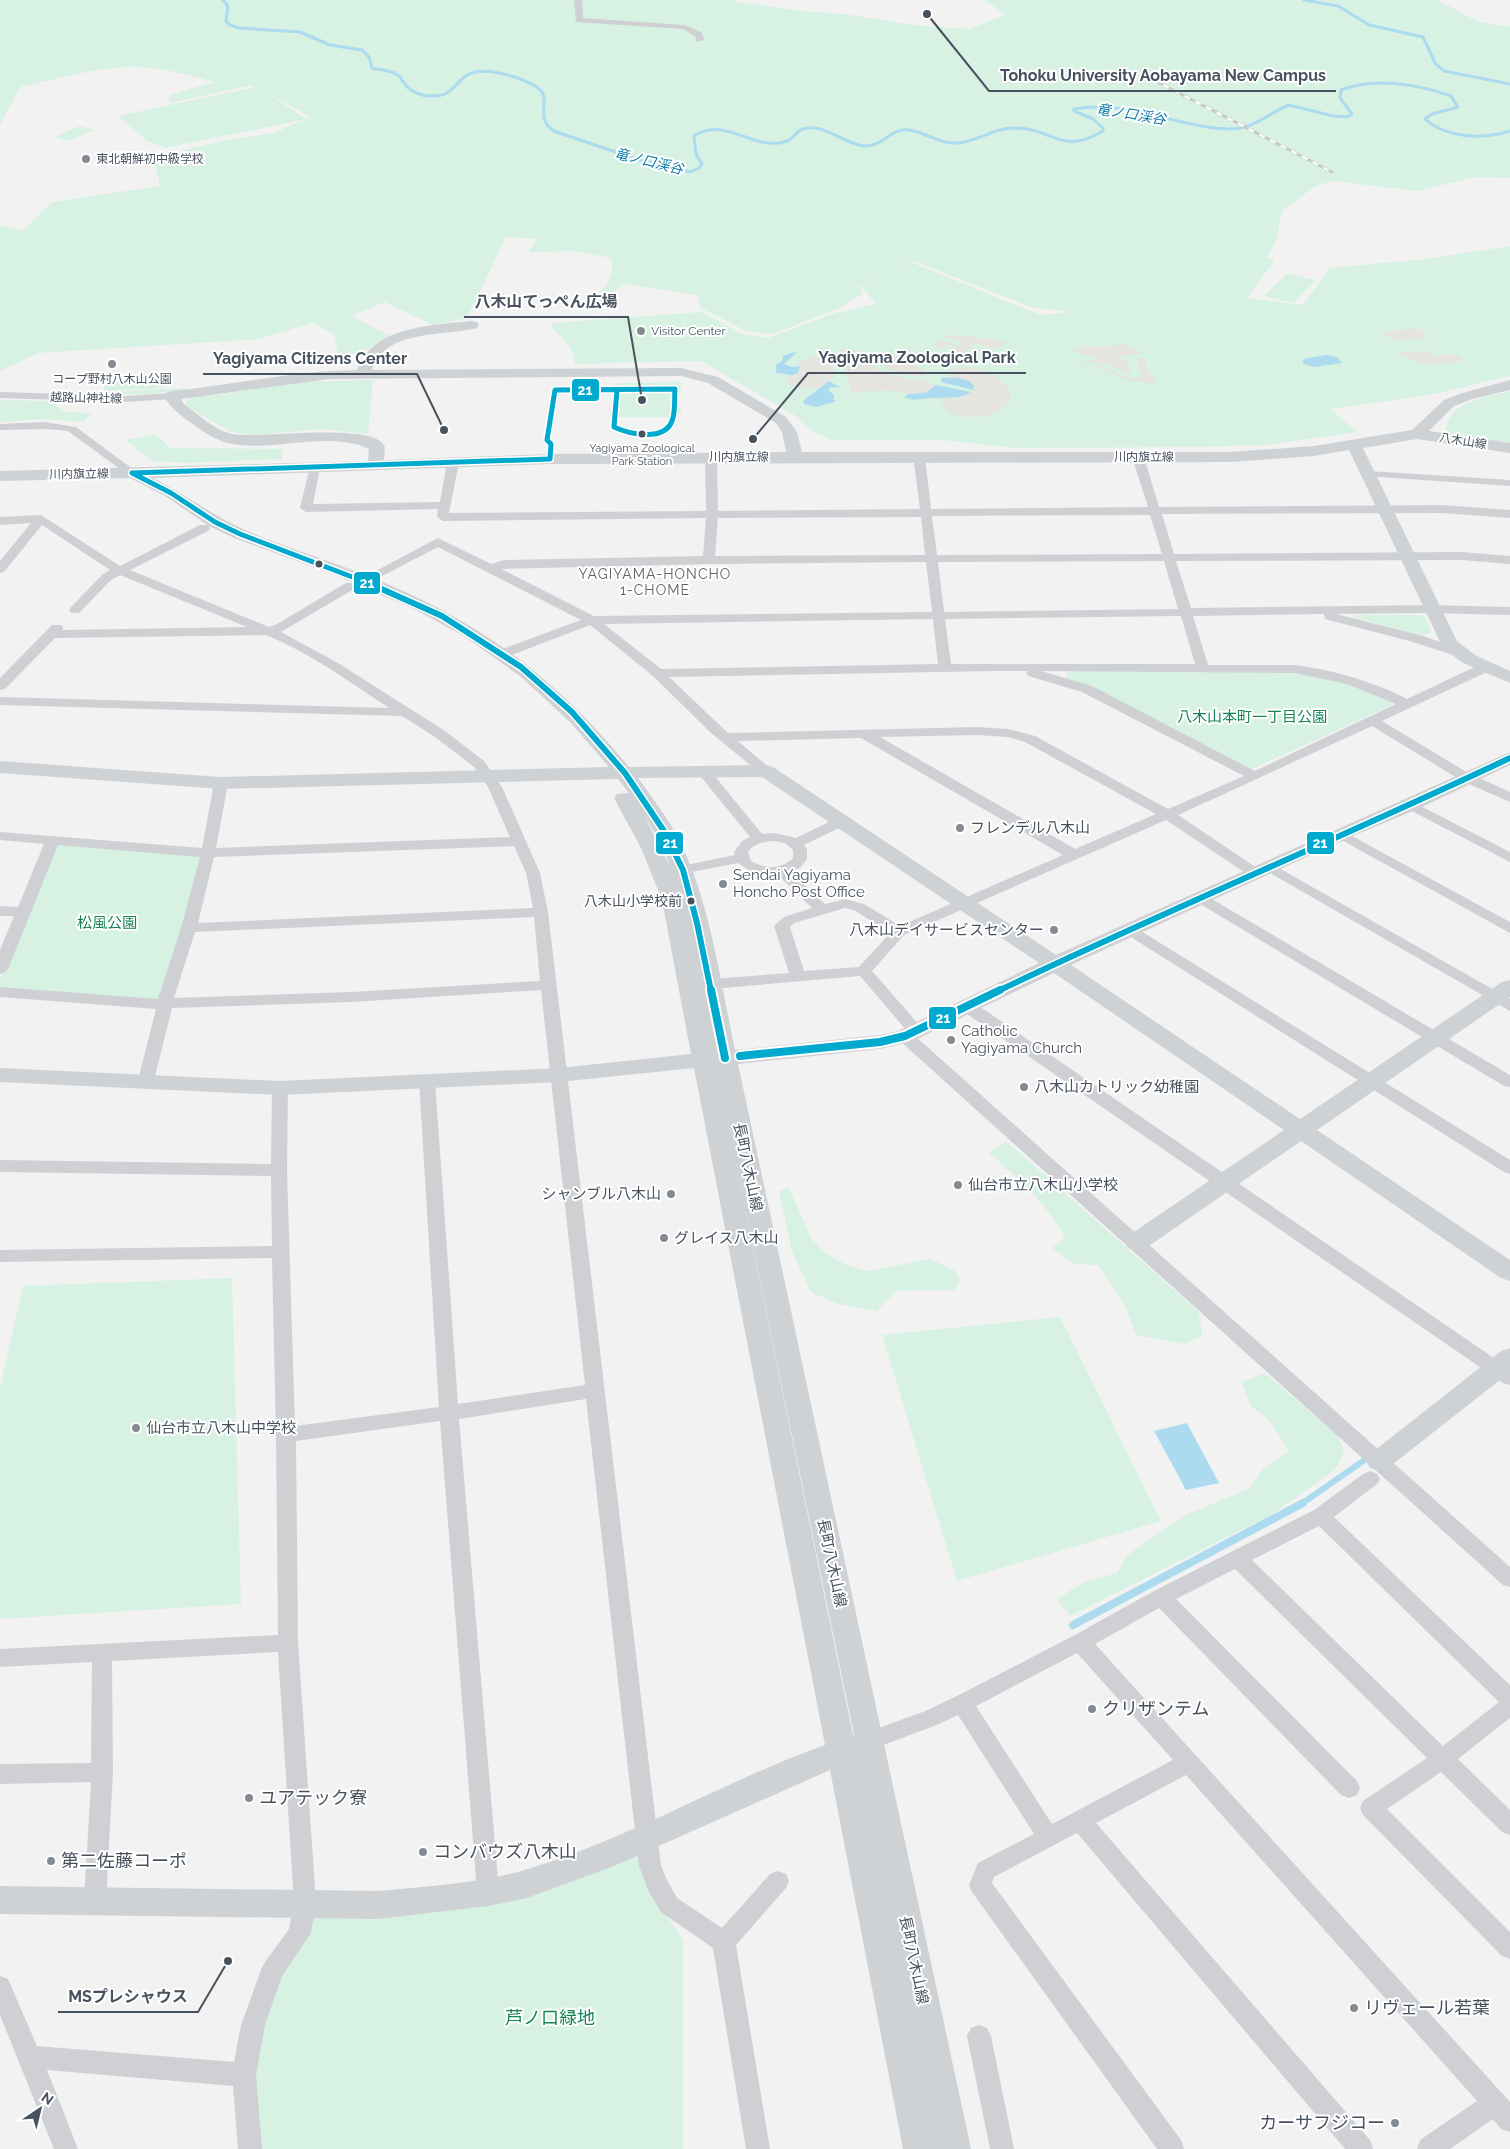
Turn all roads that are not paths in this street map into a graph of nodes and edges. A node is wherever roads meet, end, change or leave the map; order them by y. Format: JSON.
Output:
{"nodes":[{"id":1,"x":578,"y":0,"type":"edge"},
{"id":2,"x":700,"y":40,"type":"dead end"},
{"id":3,"x":472,"y":325,"type":"dead end"},
{"id":4,"x":364,"y":373,"type":"junction"},
{"id":5,"x":1510,"y":385,"type":"edge"},
{"id":6,"x":0,"y":395,"type":"edge"},
{"id":7,"x":171,"y":396,"type":"junction"},
{"id":8,"x":0,"y":427,"type":"edge"},
{"id":9,"x":1417,"y":434,"type":"junction"},
{"id":10,"x":1354,"y":445,"type":"junction"},
{"id":11,"x":1510,"y":448,"type":"edge"},
{"id":12,"x":919,"y":456,"type":"junction"},
{"id":13,"x":711,"y":457,"type":"junction"},
{"id":14,"x":795,"y":457,"type":"junction"},
{"id":15,"x":1138,"y":458,"type":"junction"},
{"id":16,"x":452,"y":462,"type":"junction"},
{"id":17,"x":376,"y":466,"type":"junction"},
{"id":18,"x":314,"y":468,"type":"junction"},
{"id":19,"x":132,"y":472,"type":"junction"},
{"id":20,"x":1369,"y":474,"type":"junction"},
{"id":21,"x":0,"y":476,"type":"edge"},
{"id":22,"x":1510,"y":482,"type":"edge"},
{"id":23,"x":1386,"y":509,"type":"junction"},
{"id":24,"x":1155,"y":511,"type":"junction"},
{"id":25,"x":925,"y":512,"type":"junction"},
{"id":26,"x":443,"y":514,"type":"junction"},
{"id":27,"x":712,"y":514,"type":"junction"},
{"id":28,"x":1510,"y":514,"type":"edge"},
{"id":29,"x":41,"y":519,"type":"junction"},
{"id":30,"x":0,"y":521,"type":"edge"},
{"id":31,"x":204,"y":528,"type":"junction"},
{"id":32,"x":1407,"y":556,"type":"junction"},
{"id":33,"x":1170,"y":558,"type":"junction"},
{"id":34,"x":932,"y":559,"type":"junction"},
{"id":35,"x":709,"y":560,"type":"junction"},
{"id":36,"x":1510,"y":560,"type":"edge"},
{"id":37,"x":492,"y":568,"type":"junction"},
{"id":38,"x":0,"y":569,"type":"edge"},
{"id":39,"x":118,"y":570,"type":"junction"},
{"id":40,"x":356,"y":584,"type":"junction"},
{"id":41,"x":1431,"y":609,"type":"junction"},
{"id":42,"x":75,"y":610,"type":"dead end"},
{"id":43,"x":1307,"y":611,"type":"junction"},
{"id":44,"x":1186,"y":612,"type":"junction"},
{"id":45,"x":1510,"y":612,"type":"edge"},
{"id":46,"x":937,"y":615,"type":"junction"},
{"id":47,"x":592,"y":620,"type":"junction"},
{"id":48,"x":270,"y":631,"type":"junction"},
{"id":49,"x":1459,"y":653,"type":"junction"},
{"id":50,"x":502,"y":654,"type":"junction"},
{"id":51,"x":945,"y":667,"type":"junction"},
{"id":52,"x":993,"y":667,"type":"junction"},
{"id":53,"x":1486,"y":667,"type":"junction"},
{"id":54,"x":1203,"y":668,"type":"junction"},
{"id":55,"x":658,"y":674,"type":"junction"},
{"id":56,"x":1510,"y":678,"type":"edge"},
{"id":57,"x":0,"y":686,"type":"edge"},
{"id":58,"x":0,"y":701,"type":"edge"},
{"id":59,"x":1405,"y":704,"type":"junction"},
{"id":60,"x":406,"y":712,"type":"junction"},
{"id":61,"x":1371,"y":720,"type":"junction"},
{"id":62,"x":864,"y":734,"type":"junction"},
{"id":63,"x":725,"y":737,"type":"junction"},
{"id":64,"x":1510,"y":758,"type":"edge"},
{"id":65,"x":0,"y":767,"type":"edge"},
{"id":66,"x":766,"y":771,"type":"junction"},
{"id":67,"x":704,"y":772,"type":"junction"},
{"id":68,"x":615,"y":773,"type":"junction"},
{"id":69,"x":488,"y":776,"type":"junction"},
{"id":70,"x":1254,"y":776,"type":"junction"},
{"id":71,"x":1468,"y":778,"type":"junction"},
{"id":72,"x":221,"y":784,"type":"junction"},
{"id":73,"x":1510,"y":798,"type":"edge"},
{"id":74,"x":1412,"y":805,"type":"junction"},
{"id":75,"x":1168,"y":814,"type":"junction"},
{"id":76,"x":840,"y":822,"type":"junction"},
{"id":77,"x":1340,"y":834,"type":"junction"},
{"id":78,"x":0,"y":836,"type":"edge"},
{"id":79,"x":758,"y":838,"type":"junction"},
{"id":80,"x":54,"y":840,"type":"junction"},
{"id":81,"x":519,"y":841,"type":"junction"},
{"id":82,"x":796,"y":844,"type":"junction"},
{"id":83,"x":208,"y":853,"type":"junction"},
{"id":84,"x":1076,"y":856,"type":"junction"},
{"id":85,"x":742,"y":858,"type":"junction"},
{"id":86,"x":1510,"y":858,"type":"edge"},
{"id":87,"x":1262,"y":870,"type":"junction"},
{"id":88,"x":782,"y":871,"type":"junction"},
{"id":89,"x":673,"y":872,"type":"junction"},
{"id":90,"x":1200,"y":898,"type":"junction"},
{"id":91,"x":966,"y":905,"type":"junction"},
{"id":92,"x":822,"y":910,"type":"junction"},
{"id":93,"x":0,"y":911,"type":"edge"},
{"id":94,"x":23,"y":912,"type":"junction"},
{"id":95,"x":541,"y":912,"type":"junction"},
{"id":96,"x":189,"y":928,"type":"junction"},
{"id":97,"x":1510,"y":928,"type":"edge"},
{"id":98,"x":1131,"y":931,"type":"junction"},
{"id":99,"x":899,"y":932,"type":"junction"},
{"id":100,"x":1055,"y":964,"type":"junction"},
{"id":101,"x":0,"y":969,"type":"edge"},
{"id":102,"x":864,"y":971,"type":"junction"},
{"id":103,"x":797,"y":975,"type":"junction"},
{"id":104,"x":548,"y":984,"type":"junction"},
{"id":105,"x":709,"y":984,"type":"junction"},
{"id":106,"x":688,"y":986,"type":"junction"},
{"id":107,"x":0,"y":992,"type":"edge"},
{"id":108,"x":1505,"y":996,"type":"edge"},
{"id":109,"x":165,"y":1003,"type":"junction"},
{"id":110,"x":967,"y":1006,"type":"junction"},
{"id":111,"x":910,"y":1034,"type":"junction"},
{"id":112,"x":1436,"y":1038,"type":"junction"},
{"id":113,"x":714,"y":1059,"type":"junction"},
{"id":114,"x":0,"y":1075,"type":"edge"},
{"id":115,"x":560,"y":1075,"type":"junction"},
{"id":116,"x":146,"y":1080,"type":"junction"},
{"id":117,"x":427,"y":1081,"type":"junction"},
{"id":118,"x":1372,"y":1081,"type":"junction"},
{"id":119,"x":1510,"y":1082,"type":"edge"},
{"id":120,"x":280,"y":1088,"type":"junction"},
{"id":121,"x":1300,"y":1130,"type":"junction"},
{"id":122,"x":0,"y":1166,"type":"edge"},
{"id":123,"x":1510,"y":1168,"type":"edge"},
{"id":124,"x":279,"y":1170,"type":"junction"},
{"id":125,"x":1224,"y":1181,"type":"junction"},
{"id":126,"x":1137,"y":1242,"type":"junction"},
{"id":127,"x":282,"y":1252,"type":"junction"},
{"id":128,"x":0,"y":1256,"type":"edge"},
{"id":129,"x":1510,"y":1272,"type":"edge"},
{"id":130,"x":1506,"y":1368,"type":"edge"},
{"id":131,"x":595,"y":1391,"type":"junction"},
{"id":132,"x":449,"y":1414,"type":"junction"},
{"id":133,"x":286,"y":1435,"type":"junction"},
{"id":134,"x":1375,"y":1470,"type":"junction"},
{"id":135,"x":1321,"y":1516,"type":"junction"},
{"id":136,"x":1237,"y":1558,"type":"junction"},
{"id":137,"x":1510,"y":1579,"type":"edge"},
{"id":138,"x":1161,"y":1597,"type":"junction"},
{"id":139,"x":1080,"y":1642,"type":"junction"},
{"id":140,"x":288,"y":1643,"type":"junction"},
{"id":141,"x":102,"y":1653,"type":"junction"},
{"id":142,"x":0,"y":1658,"type":"edge"},
{"id":143,"x":1510,"y":1699,"type":"edge"},
{"id":144,"x":962,"y":1703,"type":"junction"},
{"id":145,"x":1510,"y":1706,"type":"edge"},
{"id":146,"x":870,"y":1741,"type":"junction"},
{"id":147,"x":842,"y":1752,"type":"junction"},
{"id":148,"x":1442,"y":1759,"type":"junction"},
{"id":149,"x":1188,"y":1763,"type":"junction"},
{"id":150,"x":102,"y":1772,"type":"junction"},
{"id":151,"x":0,"y":1774,"type":"edge"},
{"id":152,"x":1348,"y":1788,"type":"dead end"},
{"id":153,"x":1080,"y":1820,"type":"junction"},
{"id":154,"x":1510,"y":1825,"type":"edge"},
{"id":155,"x":1048,"y":1837,"type":"junction"},
{"id":156,"x":648,"y":1838,"type":"junction"},
{"id":157,"x":778,"y":1881,"type":"dead end"},
{"id":158,"x":488,"y":1892,"type":"junction"},
{"id":159,"x":0,"y":1900,"type":"edge"},
{"id":160,"x":95,"y":1902,"type":"junction"},
{"id":161,"x":305,"y":1903,"type":"junction"},
{"id":162,"x":724,"y":1942,"type":"junction"},
{"id":163,"x":1510,"y":1948,"type":"edge"},
{"id":164,"x":0,"y":1987,"type":"edge"},
{"id":165,"x":979,"y":2036,"type":"dead end"},
{"id":166,"x":30,"y":2057,"type":"junction"},
{"id":167,"x":244,"y":2076,"type":"junction"},
{"id":168,"x":1502,"y":2111,"type":"edge"},
{"id":169,"x":66,"y":2149,"type":"edge"},
{"id":170,"x":250,"y":2149,"type":"edge"},
{"id":171,"x":758,"y":2149,"type":"edge"},
{"id":172,"x":920,"y":2149,"type":"edge"},
{"id":173,"x":954,"y":2149,"type":"edge"},
{"id":174,"x":1002,"y":2149,"type":"edge"},
{"id":175,"x":1172,"y":2149,"type":"edge"},
{"id":176,"x":1361,"y":2149,"type":"edge"},
{"id":177,"x":1429,"y":2149,"type":"edge"}],
"edges":[{"from":1,"to":2,"type":"street"},
{"from":3,"to":4,"type":"street"},
{"from":4,"to":7,"type":"street"},
{"from":4,"to":14,"type":"street"},
{"from":5,"to":9,"type":"street"},
{"from":6,"to":7,"type":"street","name":"越路山神社線"},
{"from":7,"to":17,"type":"street"},
{"from":8,"to":19,"type":"street"},
{"from":9,"to":10,"type":"street","name":"川内旗立線"},
{"from":9,"to":11,"type":"street","name":"八木山線"},
{"from":10,"to":15,"type":"street","name":"川内旗立線"},
{"from":10,"to":20,"type":"street"},
{"from":12,"to":14,"type":"street","name":"川内旗立線"},
{"from":12,"to":15,"type":"street","name":"川内旗立線"},
{"from":12,"to":25,"type":"street"},
{"from":13,"to":14,"type":"street","name":"川内旗立線"},
{"from":13,"to":16,"type":"street","name":"川内旗立線"},
{"from":13,"to":27,"type":"street"},
{"from":15,"to":24,"type":"street"},
{"from":16,"to":17,"type":"street","name":"川内旗立線"},
{"from":16,"to":26,"type":"street"},
{"from":17,"to":18,"type":"street","name":"川内旗立線"},
{"from":18,"to":19,"type":"street","name":"川内旗立線"},
{"from":18,"to":26,"type":"street"},
{"from":19,"to":21,"type":"street","name":"川内旗立線"},
{"from":19,"to":31,"type":"street"},
{"from":19,"to":40,"type":"street"},
{"from":20,"to":22,"type":"street"},
{"from":20,"to":23,"type":"street"},
{"from":23,"to":24,"type":"street"},
{"from":23,"to":28,"type":"street"},
{"from":23,"to":32,"type":"street"},
{"from":24,"to":25,"type":"street"},
{"from":24,"to":33,"type":"street"},
{"from":25,"to":27,"type":"street"},
{"from":25,"to":34,"type":"street"},
{"from":26,"to":27,"type":"street"},
{"from":27,"to":35,"type":"street"},
{"from":29,"to":30,"type":"street"},
{"from":29,"to":38,"type":"street"},
{"from":29,"to":39,"type":"street"},
{"from":31,"to":39,"type":"street"},
{"from":31,"to":40,"type":"street"},
{"from":32,"to":33,"type":"street"},
{"from":32,"to":36,"type":"street"},
{"from":32,"to":41,"type":"street"},
{"from":33,"to":34,"type":"street"},
{"from":33,"to":44,"type":"street"},
{"from":34,"to":35,"type":"street"},
{"from":34,"to":46,"type":"street"},
{"from":35,"to":37,"type":"street"},
{"from":37,"to":40,"type":"street"},
{"from":37,"to":47,"type":"street"},
{"from":39,"to":42,"type":"street"},
{"from":39,"to":48,"type":"street"},
{"from":40,"to":48,"type":"street"},
{"from":40,"to":50,"type":"street"},
{"from":40,"to":68,"type":"street"},
{"from":41,"to":43,"type":"street"},
{"from":41,"to":45,"type":"street"},
{"from":41,"to":49,"type":"street"},
{"from":43,"to":44,"type":"street"},
{"from":43,"to":49,"type":"street"},
{"from":44,"to":46,"type":"street"},
{"from":44,"to":54,"type":"street"},
{"from":46,"to":47,"type":"street"},
{"from":46,"to":51,"type":"street"},
{"from":47,"to":50,"type":"street"},
{"from":47,"to":55,"type":"street"},
{"from":48,"to":57,"type":"street"},
{"from":48,"to":60,"type":"street"},
{"from":49,"to":53,"type":"street"},
{"from":50,"to":68,"type":"street"},
{"from":51,"to":52,"type":"street"},
{"from":51,"to":55,"type":"street"},
{"from":52,"to":54,"type":"street"},
{"from":52,"to":70,"type":"street"},
{"from":53,"to":56,"type":"street"},
{"from":53,"to":59,"type":"street"},
{"from":54,"to":59,"type":"street"},
{"from":55,"to":63,"type":"street"},
{"from":58,"to":60,"type":"street"},
{"from":59,"to":61,"type":"street"},
{"from":60,"to":69,"type":"street"},
{"from":61,"to":70,"type":"street"},
{"from":61,"to":71,"type":"street"},
{"from":62,"to":63,"type":"street"},
{"from":62,"to":75,"type":"street"},
{"from":62,"to":84,"type":"street"},
{"from":63,"to":66,"type":"street"},
{"from":64,"to":71,"type":"street"},
{"from":65,"to":72,"type":"street"},
{"from":66,"to":67,"type":"street"},
{"from":66,"to":76,"type":"street"},
{"from":67,"to":68,"type":"street"},
{"from":67,"to":79,"type":"street"},
{"from":68,"to":69,"type":"street"},
{"from":68,"to":89,"type":"street"},
{"from":69,"to":72,"type":"street"},
{"from":69,"to":81,"type":"street"},
{"from":70,"to":75,"type":"street"},
{"from":71,"to":73,"type":"street"},
{"from":71,"to":74,"type":"street"},
{"from":72,"to":83,"type":"street"},
{"from":74,"to":77,"type":"street"},
{"from":74,"to":86,"type":"street"},
{"from":75,"to":84,"type":"street"},
{"from":75,"to":87,"type":"street"},
{"from":76,"to":82,"type":"street"},
{"from":76,"to":91,"type":"street"},
{"from":77,"to":87,"type":"street"},
{"from":77,"to":97,"type":"street"},
{"from":78,"to":80,"type":"street"},
{"from":79,"to":82,"type":"street"},
{"from":79,"to":85,"type":"street"},
{"from":80,"to":83,"type":"street"},
{"from":80,"to":94,"type":"street"},
{"from":81,"to":83,"type":"street"},
{"from":81,"to":95,"type":"street"},
{"from":82,"to":88,"type":"street"},
{"from":83,"to":96,"type":"street"},
{"from":84,"to":91,"type":"street"},
{"from":85,"to":88,"type":"street"},
{"from":85,"to":89,"type":"street"},
{"from":87,"to":90,"type":"street"},
{"from":87,"to":108,"type":"street"},
{"from":88,"to":92,"type":"street"},
{"from":89,"to":105,"type":"street","name":"長町八木山線"},
{"from":89,"to":106,"type":"street"},
{"from":90,"to":98,"type":"street"},
{"from":90,"to":112,"type":"street"},
{"from":91,"to":99,"type":"street"},
{"from":91,"to":100,"type":"street"},
{"from":92,"to":99,"type":"street"},
{"from":92,"to":103,"type":"street"},
{"from":93,"to":94,"type":"street"},
{"from":94,"to":101,"type":"street"},
{"from":95,"to":96,"type":"street"},
{"from":95,"to":104,"type":"street"},
{"from":96,"to":109,"type":"street"},
{"from":98,"to":100,"type":"street"},
{"from":98,"to":118,"type":"street"},
{"from":99,"to":102,"type":"street"},
{"from":100,"to":110,"type":"street"},
{"from":100,"to":121,"type":"street"},
{"from":102,"to":103,"type":"street"},
{"from":102,"to":111,"type":"street"},
{"from":103,"to":105,"type":"street"},
{"from":104,"to":109,"type":"street"},
{"from":104,"to":115,"type":"street"},
{"from":105,"to":106,"type":"street"},
{"from":105,"to":113,"type":"street","name":"長町八木山線"},
{"from":106,"to":113,"type":"street"},
{"from":107,"to":109,"type":"street"},
{"from":108,"to":112,"type":"street"},
{"from":109,"to":116,"type":"street"},
{"from":110,"to":111,"type":"street"},
{"from":110,"to":125,"type":"street"},
{"from":111,"to":113,"type":"street"},
{"from":111,"to":126,"type":"street"},
{"from":112,"to":118,"type":"street"},
{"from":112,"to":119,"type":"street"},
{"from":113,"to":115,"type":"street"},
{"from":113,"to":146,"type":"street","name":"長町八木山線"},
{"from":113,"to":147,"type":"street"},
{"from":114,"to":116,"type":"street"},
{"from":115,"to":117,"type":"street"},
{"from":115,"to":131,"type":"street"},
{"from":116,"to":120,"type":"street"},
{"from":117,"to":120,"type":"street"},
{"from":117,"to":132,"type":"street"},
{"from":118,"to":121,"type":"street"},
{"from":118,"to":123,"type":"street"},
{"from":120,"to":124,"type":"street"},
{"from":121,"to":125,"type":"street"},
{"from":121,"to":129,"type":"street"},
{"from":122,"to":124,"type":"street"},
{"from":124,"to":127,"type":"street"},
{"from":125,"to":126,"type":"street"},
{"from":125,"to":130,"type":"street"},
{"from":126,"to":134,"type":"street"},
{"from":127,"to":128,"type":"street"},
{"from":127,"to":133,"type":"street"},
{"from":130,"to":134,"type":"street"},
{"from":131,"to":132,"type":"street"},
{"from":131,"to":156,"type":"street"},
{"from":132,"to":133,"type":"street"},
{"from":132,"to":158,"type":"street"},
{"from":133,"to":140,"type":"street"},
{"from":134,"to":135,"type":"street"},
{"from":134,"to":137,"type":"street"},
{"from":135,"to":136,"type":"street"},
{"from":135,"to":143,"type":"street"},
{"from":136,"to":138,"type":"street"},
{"from":136,"to":148,"type":"street"},
{"from":138,"to":139,"type":"street"},
{"from":138,"to":152,"type":"street"},
{"from":139,"to":144,"type":"street"},
{"from":139,"to":149,"type":"street"},
{"from":140,"to":141,"type":"street"},
{"from":140,"to":161,"type":"street"},
{"from":141,"to":142,"type":"street"},
{"from":141,"to":150,"type":"street"},
{"from":144,"to":146,"type":"street"},
{"from":144,"to":155,"type":"street"},
{"from":145,"to":148,"type":"street"},
{"from":146,"to":147,"type":"street"},
{"from":146,"to":173,"type":"street","name":"長町八木山線"},
{"from":147,"to":156,"type":"street"},
{"from":147,"to":172,"type":"street"},
{"from":148,"to":154,"type":"street"},
{"from":148,"to":163,"type":"street"},
{"from":149,"to":153,"type":"street"},
{"from":149,"to":168,"type":"street"},
{"from":150,"to":151,"type":"street"},
{"from":150,"to":160,"type":"street"},
{"from":153,"to":155,"type":"street"},
{"from":153,"to":176,"type":"street"},
{"from":155,"to":175,"type":"street"},
{"from":156,"to":158,"type":"street"},
{"from":156,"to":162,"type":"street"},
{"from":157,"to":162,"type":"street"},
{"from":158,"to":161,"type":"street"},
{"from":159,"to":160,"type":"street"},
{"from":160,"to":161,"type":"street"},
{"from":161,"to":167,"type":"street"},
{"from":162,"to":171,"type":"street"},
{"from":164,"to":166,"type":"street"},
{"from":165,"to":174,"type":"street"},
{"from":166,"to":167,"type":"street"},
{"from":166,"to":169,"type":"street"},
{"from":167,"to":170,"type":"street"},
{"from":168,"to":177,"type":"street"}]}
